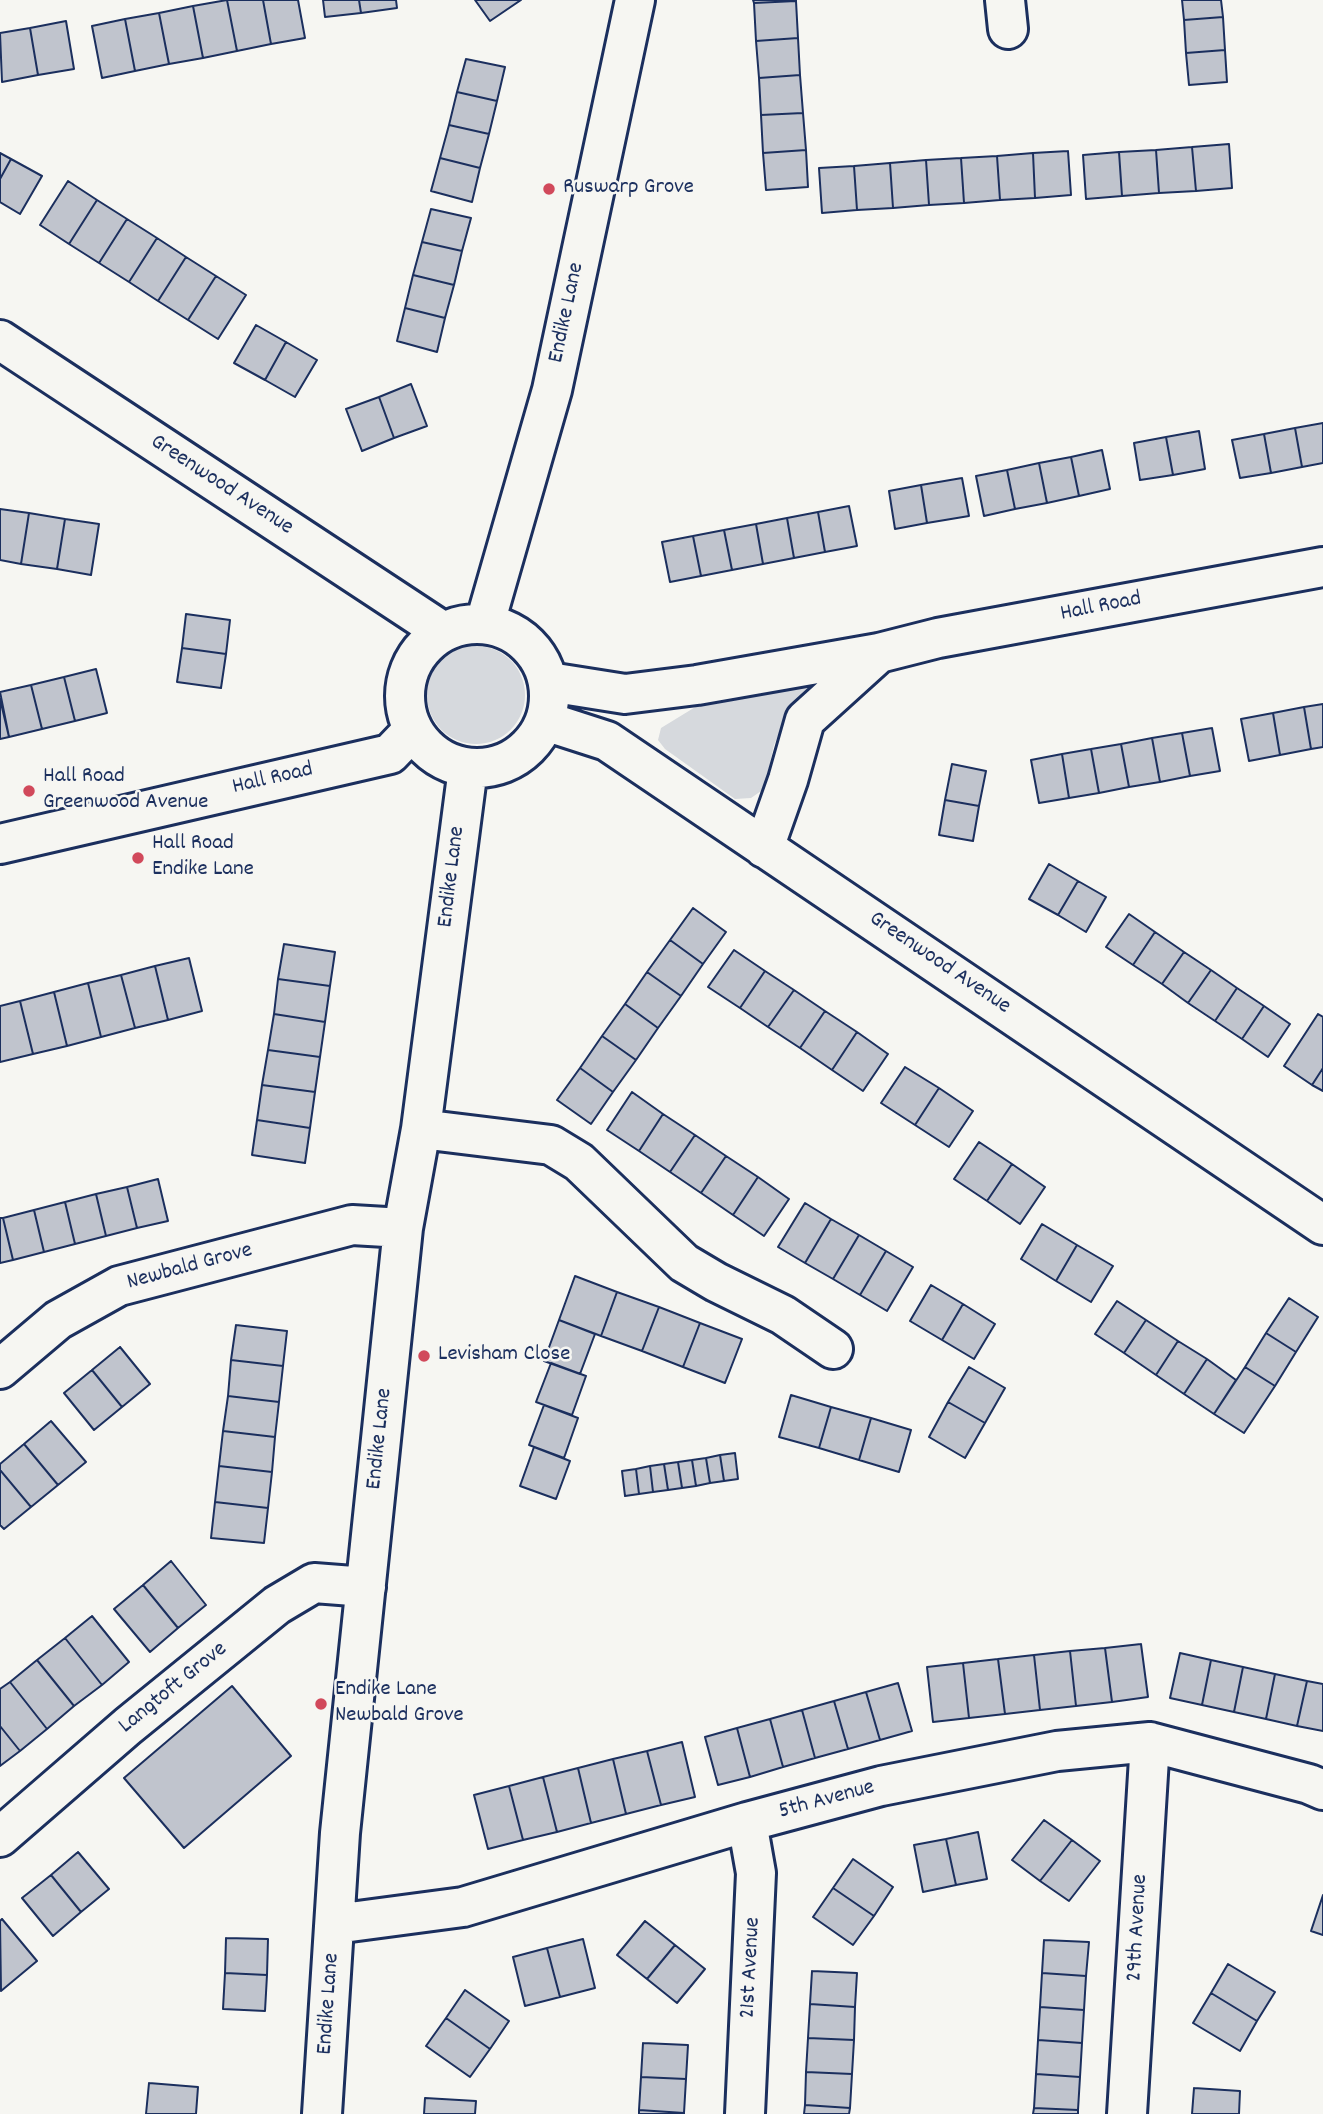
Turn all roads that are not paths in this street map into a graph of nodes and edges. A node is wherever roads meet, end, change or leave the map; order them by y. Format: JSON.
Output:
{"nodes":[{"id":1,"x":635,"y":0,"type":"edge"},
{"id":2,"x":6,"y":354,"type":"edge"},
{"id":3,"x":1323,"y":567,"type":"edge"},
{"id":4,"x":485,"y":622,"type":"junction"},
{"id":5,"x":442,"y":631,"type":"junction"},
{"id":6,"x":879,"y":653,"type":"junction"},
{"id":7,"x":549,"y":682,"type":"junction"},
{"id":8,"x":545,"y":721,"type":"junction"},
{"id":9,"x":413,"y":730,"type":"junction"},
{"id":10,"x":468,"y":768,"type":"junction"},
{"id":11,"x":0,"y":844,"type":"edge"},
{"id":12,"x":764,"y":848,"type":"junction"},
{"id":13,"x":421,"y":1129,"type":"junction"},
{"id":14,"x":1323,"y":1224,"type":"edge"},
{"id":15,"x":403,"y":1228,"type":"junction"},
{"id":16,"x":833,"y":1349,"type":"dead end"},
{"id":17,"x":0,"y":1369,"type":"edge"},
{"id":18,"x":366,"y":1587,"type":"junction"},
{"id":19,"x":1150,"y":1742,"type":"junction"},
{"id":20,"x":1323,"y":1790,"type":"edge"},
{"id":21,"x":747,"y":1822,"type":"junction"},
{"id":22,"x":0,"y":1837,"type":"edge"},
{"id":23,"x":335,"y":1924,"type":"junction"},
{"id":24,"x":322,"y":2114,"type":"edge"},
{"id":25,"x":745,"y":2114,"type":"edge"},
{"id":26,"x":1128,"y":2114,"type":"edge"}],
"edges":[{"from":1,"to":4,"type":"street","name":"Endike Lane"},
{"from":2,"to":5,"type":"street","name":"Greenwood Avenue"},
{"from":3,"to":6,"type":"street","name":"Hall Road"},
{"from":4,"to":5,"type":"street"},
{"from":4,"to":7,"type":"street"},
{"from":5,"to":9,"type":"street"},
{"from":6,"to":7,"type":"street","name":"Hall Road"},
{"from":6,"to":12,"type":"street","name":"Hall Road"},
{"from":7,"to":8,"type":"street"},
{"from":8,"to":10,"type":"street"},
{"from":8,"to":12,"type":"street","name":"Greenwood Avenue"},
{"from":9,"to":10,"type":"street"},
{"from":9,"to":11,"type":"street","name":"Hall Road"},
{"from":10,"to":13,"type":"street","name":"Endike Lane"},
{"from":12,"to":14,"type":"street","name":"Greenwood Avenue"},
{"from":13,"to":15,"type":"street","name":"Endike Lane"},
{"from":13,"to":16,"type":"street"},
{"from":15,"to":17,"type":"street","name":"Newbald Grove"},
{"from":15,"to":18,"type":"street","name":"Endike Lane"},
{"from":18,"to":22,"type":"street","name":"Langtoft Grove"},
{"from":18,"to":23,"type":"street","name":"Endike Lane"},
{"from":19,"to":20,"type":"street","name":"5th Avenue"},
{"from":19,"to":21,"type":"street","name":"5th Avenue"},
{"from":19,"to":26,"type":"street","name":"29th Avenue"},
{"from":21,"to":23,"type":"street","name":"5th Avenue"},
{"from":21,"to":25,"type":"street","name":"21st Avenue"},
{"from":23,"to":24,"type":"street","name":"Endike Lane"}]}
